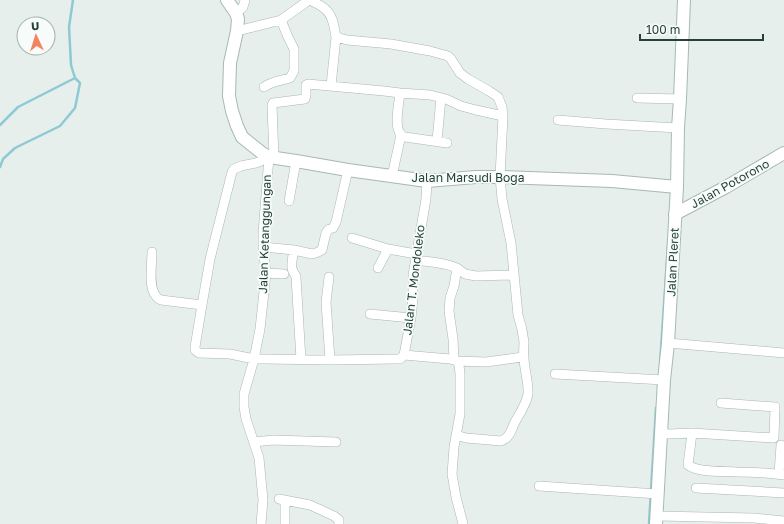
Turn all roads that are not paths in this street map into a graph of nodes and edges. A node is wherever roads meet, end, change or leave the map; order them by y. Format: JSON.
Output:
{"nodes":[{"id":1,"x":226,"y":0,"type":"edge"},
{"id":2,"x":245,"y":0,"type":"edge"},
{"id":3,"x":310,"y":0,"type":"edge"},
{"id":4,"x":684,"y":0,"type":"edge"},
{"id":5,"x":236,"y":13,"type":"junction"},
{"id":6,"x":281,"y":20,"type":"junction"},
{"id":7,"x":237,"y":31,"type":"junction"},
{"id":8,"x":336,"y":37,"type":"junction"},
{"id":9,"x":331,"y":86,"type":"junction"},
{"id":10,"x":264,"y":87,"type":"dead end"},
{"id":11,"x":400,"y":93,"type":"junction"},
{"id":12,"x":441,"y":98,"type":"junction"},
{"id":13,"x":637,"y":98,"type":"dead end"},
{"id":14,"x":680,"y":99,"type":"junction"},
{"id":15,"x":503,"y":116,"type":"junction"},
{"id":16,"x":558,"y":120,"type":"dead end"},
{"id":17,"x":678,"y":128,"type":"junction"},
{"id":18,"x":401,"y":135,"type":"junction"},
{"id":19,"x":784,"y":153,"type":"edge"},
{"id":20,"x":267,"y":156,"type":"junction"},
{"id":21,"x":296,"y":161,"type":"junction"},
{"id":22,"x":348,"y":170,"type":"junction"},
{"id":23,"x":392,"y":176,"type":"junction"},
{"id":24,"x":500,"y":177,"type":"junction"},
{"id":25,"x":427,"y":180,"type":"junction"},
{"id":26,"x":677,"y":187,"type":"junction"},
{"id":27,"x":289,"y":201,"type":"dead end"},
{"id":28,"x":676,"y":214,"type":"junction"},
{"id":29,"x":352,"y":238,"type":"dead end"},
{"id":30,"x":263,"y":247,"type":"junction"},
{"id":31,"x":388,"y":248,"type":"junction"},
{"id":32,"x":294,"y":250,"type":"junction"},
{"id":33,"x":152,"y":252,"type":"dead end"},
{"id":34,"x":416,"y":257,"type":"junction"},
{"id":35,"x":378,"y":268,"type":"dead end"},
{"id":36,"x":457,"y":268,"type":"junction"},
{"id":37,"x":266,"y":273,"type":"junction"},
{"id":38,"x":284,"y":274,"type":"dead end"},
{"id":39,"x":514,"y":275,"type":"junction"},
{"id":40,"x":329,"y":277,"type":"dead end"},
{"id":41,"x":202,"y":306,"type":"junction"},
{"id":42,"x":370,"y":314,"type":"dead end"},
{"id":43,"x":411,"y":318,"type":"junction"},
{"id":44,"x":668,"y":343,"type":"junction"},
{"id":45,"x":784,"y":353,"type":"edge"},
{"id":46,"x":404,"y":355,"type":"junction"},
{"id":47,"x":524,"y":357,"type":"junction"},
{"id":48,"x":254,"y":359,"type":"junction"},
{"id":49,"x":301,"y":360,"type":"junction"},
{"id":50,"x":330,"y":360,"type":"junction"},
{"id":51,"x":456,"y":361,"type":"junction"},
{"id":52,"x":555,"y":374,"type":"dead end"},
{"id":53,"x":664,"y":380,"type":"junction"},
{"id":54,"x":721,"y":403,"type":"dead end"},
{"id":55,"x":780,"y":411,"type":"edge"},
{"id":56,"x":661,"y":433,"type":"junction"},
{"id":57,"x":692,"y":434,"type":"junction"},
{"id":58,"x":456,"y":436,"type":"junction"},
{"id":59,"x":774,"y":438,"type":"junction"},
{"id":60,"x":254,"y":442,"type":"junction"},
{"id":61,"x":336,"y":442,"type":"dead end"},
{"id":62,"x":783,"y":445,"type":"edge"},
{"id":63,"x":782,"y":475,"type":"edge"},
{"id":64,"x":539,"y":486,"type":"dead end"},
{"id":65,"x":696,"y":488,"type":"dead end"},
{"id":66,"x":784,"y":493,"type":"edge"},
{"id":67,"x":658,"y":494,"type":"junction"},
{"id":68,"x":656,"y":520,"type":"edge"},
{"id":69,"x":784,"y":521,"type":"edge"},
{"id":70,"x":261,"y":524,"type":"edge"},
{"id":71,"x":285,"y":524,"type":"edge"},
{"id":72,"x":339,"y":524,"type":"edge"},
{"id":73,"x":463,"y":524,"type":"edge"}],
"edges":[{"from":1,"to":5,"type":"street"},
{"from":2,"to":5,"type":"street"},
{"from":3,"to":6,"type":"street"},
{"from":3,"to":8,"type":"street"},
{"from":4,"to":14,"type":"street","name":"Jalan Pleret"},
{"from":5,"to":7,"type":"street"},
{"from":6,"to":7,"type":"street"},
{"from":6,"to":10,"type":"street"},
{"from":7,"to":20,"type":"street"},
{"from":8,"to":9,"type":"street"},
{"from":8,"to":15,"type":"street"},
{"from":9,"to":11,"type":"street"},
{"from":9,"to":20,"type":"street","name":"Jalan Ketanggungan"},
{"from":11,"to":12,"type":"street"},
{"from":11,"to":18,"type":"street"},
{"from":12,"to":15,"type":"street"},
{"from":12,"to":18,"type":"street"},
{"from":13,"to":14,"type":"street"},
{"from":14,"to":17,"type":"street","name":"Jalan Pleret"},
{"from":15,"to":24,"type":"street"},
{"from":16,"to":17,"type":"street"},
{"from":17,"to":26,"type":"street","name":"Jalan Pleret"},
{"from":18,"to":23,"type":"street"},
{"from":19,"to":28,"type":"street","name":"Jalan Potorono"},
{"from":20,"to":21,"type":"street","name":"Jalan Marsudi Boga"},
{"from":20,"to":30,"type":"street","name":"Jalan Ketanggungan"},
{"from":20,"to":41,"type":"street"},
{"from":21,"to":22,"type":"street","name":"Jalan Marsudi Boga"},
{"from":21,"to":27,"type":"street"},
{"from":22,"to":23,"type":"street","name":"Jalan Marsudi Boga"},
{"from":22,"to":32,"type":"street"},
{"from":23,"to":25,"type":"street","name":"Jalan Marsudi Boga"},
{"from":24,"to":25,"type":"street","name":"Jalan Marsudi Boga"},
{"from":24,"to":26,"type":"street","name":"Jalan Marsudi Boga"},
{"from":24,"to":39,"type":"street"},
{"from":25,"to":34,"type":"street","name":"Jalan T. Mondoleko"},
{"from":26,"to":28,"type":"street","name":"Jalan Pleret"},
{"from":28,"to":44,"type":"street","name":"Jalan Pleret"},
{"from":29,"to":31,"type":"street"},
{"from":30,"to":32,"type":"street"},
{"from":30,"to":37,"type":"street","name":"Jalan Ketanggungan"},
{"from":31,"to":34,"type":"street"},
{"from":31,"to":35,"type":"street"},
{"from":32,"to":49,"type":"street"},
{"from":33,"to":41,"type":"street"},
{"from":34,"to":36,"type":"street"},
{"from":34,"to":43,"type":"street","name":"Jalan T. Mondoleko"},
{"from":36,"to":39,"type":"street"},
{"from":36,"to":51,"type":"street"},
{"from":37,"to":38,"type":"street"},
{"from":37,"to":48,"type":"street","name":"Jalan Ketanggungan"},
{"from":39,"to":47,"type":"street"},
{"from":40,"to":50,"type":"street"},
{"from":41,"to":48,"type":"street"},
{"from":42,"to":43,"type":"street"},
{"from":43,"to":46,"type":"street","name":"Jalan T. Mondoleko"},
{"from":44,"to":45,"type":"street"},
{"from":44,"to":53,"type":"street","name":"Jalan Pleret"},
{"from":46,"to":50,"type":"street"},
{"from":46,"to":51,"type":"street"},
{"from":47,"to":51,"type":"street"},
{"from":47,"to":58,"type":"street"},
{"from":48,"to":49,"type":"street"},
{"from":48,"to":60,"type":"street","name":"Jalan Ketanggungan"},
{"from":49,"to":50,"type":"street"},
{"from":51,"to":58,"type":"street"},
{"from":52,"to":53,"type":"street"},
{"from":53,"to":56,"type":"street","name":"Jalan Pleret"},
{"from":54,"to":55,"type":"street"},
{"from":55,"to":59,"type":"street"},
{"from":56,"to":57,"type":"street"},
{"from":56,"to":67,"type":"street","name":"Jalan Pleret"},
{"from":57,"to":59,"type":"street"},
{"from":57,"to":63,"type":"street"},
{"from":58,"to":73,"type":"street"},
{"from":59,"to":62,"type":"street"},
{"from":60,"to":61,"type":"street"},
{"from":60,"to":70,"type":"street","name":"Jalan Ketanggungan"},
{"from":62,"to":63,"type":"street"},
{"from":64,"to":67,"type":"street"},
{"from":65,"to":66,"type":"street"},
{"from":67,"to":68,"type":"street","name":"Jalan Pleret"},
{"from":68,"to":69,"type":"street"},
{"from":71,"to":72,"type":"street"}]}
